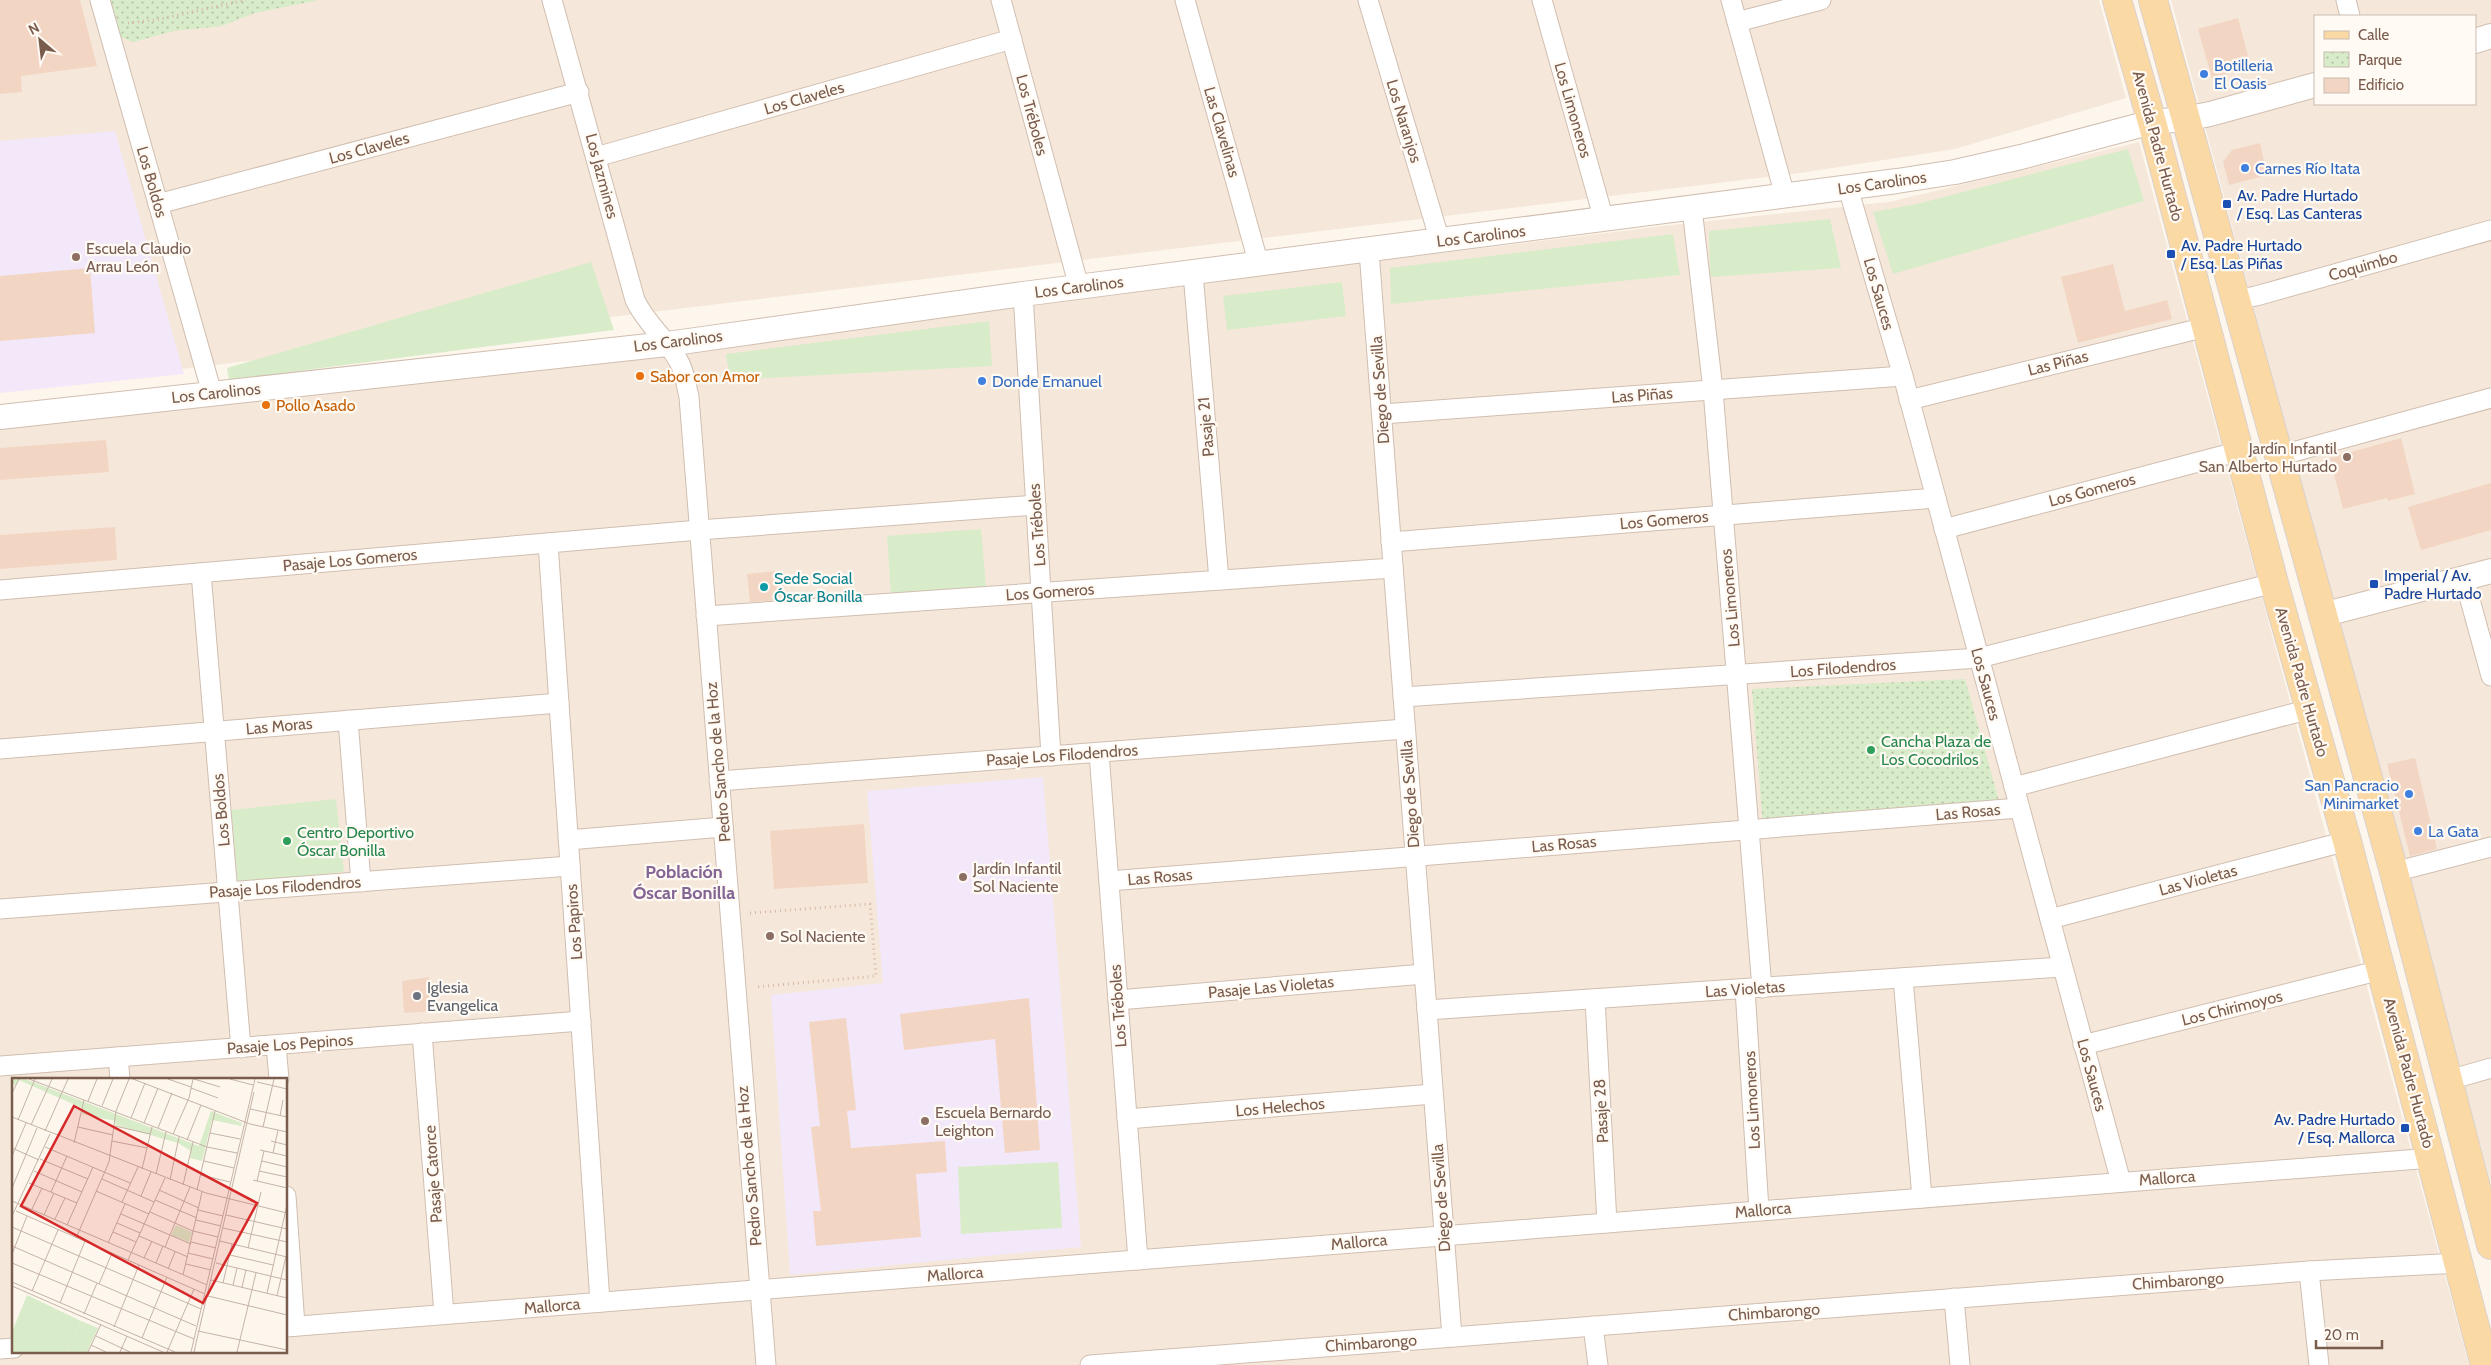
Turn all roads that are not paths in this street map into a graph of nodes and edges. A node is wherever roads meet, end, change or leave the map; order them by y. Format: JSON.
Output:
{"nodes":[{"id":1,"x":100,"y":0,"type":"edge"},
{"id":2,"x":552,"y":0,"type":"edge"},
{"id":3,"x":1001,"y":0,"type":"edge"},
{"id":4,"x":1184,"y":0,"type":"edge"},
{"id":5,"x":1368,"y":0,"type":"edge"},
{"id":6,"x":1542,"y":0,"type":"edge"},
{"id":7,"x":1731,"y":0,"type":"edge"},
{"id":8,"x":1820,"y":0,"type":"edge"},
{"id":9,"x":2116,"y":0,"type":"edge"},
{"id":10,"x":2153,"y":0,"type":"edge"},
{"id":11,"x":2346,"y":0,"type":"edge"},
{"id":12,"x":2350,"y":15,"type":"edge"},
{"id":13,"x":1737,"y":22,"type":"junction"},
{"id":14,"x":2491,"y":36,"type":"edge"},
{"id":15,"x":1012,"y":39,"type":"junction"},
{"id":16,"x":2476,"y":41,"type":"edge"},
{"id":17,"x":2314,"y":85,"type":"edge"},
{"id":18,"x":579,"y":92,"type":"junction"},
{"id":19,"x":2185,"y":119,"type":"junction"},
{"id":20,"x":2152,"y":122,"type":"junction"},
{"id":21,"x":596,"y":157,"type":"junction"},
{"id":22,"x":1848,"y":188,"type":"junction"},
{"id":23,"x":1785,"y":196,"type":"junction"},
{"id":24,"x":158,"y":204,"type":"junction"},
{"id":25,"x":1692,"y":208,"type":"junction"},
{"id":26,"x":1604,"y":220,"type":"junction"},
{"id":27,"x":2491,"y":230,"type":"edge"},
{"id":28,"x":1440,"y":242,"type":"junction"},
{"id":29,"x":1369,"y":250,"type":"junction"},
{"id":30,"x":1259,"y":265,"type":"junction"},
{"id":31,"x":1193,"y":273,"type":"junction"},
{"id":32,"x":1079,"y":287,"type":"junction"},
{"id":33,"x":1023,"y":294,"type":"junction"},
{"id":34,"x":2234,"y":300,"type":"junction"},
{"id":35,"x":2206,"y":326,"type":"junction"},
{"id":36,"x":667,"y":344,"type":"junction"},
{"id":37,"x":1903,"y":376,"type":"junction"},
{"id":38,"x":1713,"y":390,"type":"junction"},
{"id":39,"x":212,"y":393,"type":"junction"},
{"id":40,"x":2491,"y":398,"type":"edge"},
{"id":41,"x":1909,"y":400,"type":"junction"},
{"id":42,"x":1382,"y":414,"type":"junction"},
{"id":43,"x":0,"y":417,"type":"edge"},
{"id":44,"x":2240,"y":451,"type":"junction"},
{"id":45,"x":2278,"y":456,"type":"junction"},
{"id":46,"x":1936,"y":498,"type":"junction"},
{"id":47,"x":1036,"y":505,"type":"junction"},
{"id":48,"x":1724,"y":515,"type":"junction"},
{"id":49,"x":1944,"y":529,"type":"junction"},
{"id":50,"x":699,"y":530,"type":"junction"},
{"id":51,"x":1392,"y":542,"type":"junction"},
{"id":52,"x":548,"y":543,"type":"junction"},
{"id":53,"x":1393,"y":568,"type":"junction"},
{"id":54,"x":2491,"y":571,"type":"edge"},
{"id":55,"x":201,"y":573,"type":"junction"},
{"id":56,"x":2464,"y":578,"type":"junction"},
{"id":57,"x":1219,"y":580,"type":"junction"},
{"id":58,"x":2274,"y":583,"type":"junction"},
{"id":59,"x":0,"y":590,"type":"edge"},
{"id":60,"x":1041,"y":593,"type":"junction"},
{"id":61,"x":2322,"y":615,"type":"junction"},
{"id":62,"x":706,"y":616,"type":"junction"},
{"id":63,"x":1979,"y":658,"type":"junction"},
{"id":64,"x":1736,"y":675,"type":"junction"},
{"id":65,"x":2491,"y":676,"type":"edge"},
{"id":66,"x":1403,"y":697,"type":"junction"},
{"id":67,"x":559,"y":703,"type":"junction"},
{"id":68,"x":2310,"y":710,"type":"junction"},
{"id":69,"x":348,"y":720,"type":"junction"},
{"id":70,"x":1405,"y":729,"type":"junction"},
{"id":71,"x":214,"y":731,"type":"junction"},
{"id":72,"x":0,"y":749,"type":"edge"},
{"id":73,"x":1099,"y":752,"type":"junction"},
{"id":74,"x":1052,"y":756,"type":"junction"},
{"id":75,"x":719,"y":782,"type":"junction"},
{"id":76,"x":2014,"y":787,"type":"junction"},
{"id":77,"x":2019,"y":808,"type":"junction"},
{"id":78,"x":723,"y":827,"type":"junction"},
{"id":79,"x":1749,"y":829,"type":"junction"},
{"id":80,"x":568,"y":840,"type":"junction"},
{"id":81,"x":2347,"y":841,"type":"junction"},
{"id":82,"x":2491,"y":847,"type":"edge"},
{"id":83,"x":1415,"y":856,"type":"junction"},
{"id":84,"x":570,"y":866,"type":"junction"},
{"id":85,"x":2394,"y":872,"type":"junction"},
{"id":86,"x":1109,"y":881,"type":"junction"},
{"id":87,"x":361,"y":882,"type":"junction"},
{"id":88,"x":228,"y":892,"type":"junction"},
{"id":89,"x":0,"y":909,"type":"edge"},
{"id":90,"x":2050,"y":919,"type":"junction"},
{"id":91,"x":2062,"y":968,"type":"junction"},
{"id":92,"x":2382,"y":970,"type":"junction"},
{"id":93,"x":1424,"y":974,"type":"junction"},
{"id":94,"x":1904,"y":978,"type":"junction"},
{"id":95,"x":1754,"y":988,"type":"junction"},
{"id":96,"x":1595,"y":999,"type":"junction"},
{"id":97,"x":1118,"y":1000,"type":"junction"},
{"id":98,"x":1427,"y":1010,"type":"junction"},
{"id":99,"x":581,"y":1021,"type":"junction"},
{"id":100,"x":422,"y":1033,"type":"junction"},
{"id":101,"x":276,"y":1045,"type":"junction"},
{"id":102,"x":2083,"y":1045,"type":"junction"},
{"id":103,"x":241,"y":1048,"type":"junction"},
{"id":104,"x":118,"y":1057,"type":"junction"},
{"id":105,"x":0,"y":1066,"type":"edge"},
{"id":106,"x":2491,"y":1068,"type":"edge"},
{"id":107,"x":120,"y":1078,"type":"edge"},
{"id":108,"x":278,"y":1078,"type":"edge"},
{"id":109,"x":2449,"y":1080,"type":"junction"},
{"id":110,"x":1433,"y":1094,"type":"junction"},
{"id":111,"x":1127,"y":1119,"type":"junction"},
{"id":112,"x":2432,"y":1158,"type":"junction"},
{"id":113,"x":2121,"y":1182,"type":"junction"},
{"id":114,"x":1922,"y":1198,"type":"junction"},
{"id":115,"x":1759,"y":1210,"type":"junction"},
{"id":116,"x":1607,"y":1223,"type":"junction"},
{"id":117,"x":1444,"y":1236,"type":"junction"},
{"id":118,"x":2491,"y":1245,"type":"edge"},
{"id":119,"x":1138,"y":1260,"type":"junction"},
{"id":120,"x":288,"y":1261,"type":"edge"},
{"id":121,"x":2459,"y":1263,"type":"junction"},
{"id":122,"x":2309,"y":1270,"type":"junction"},
{"id":123,"x":759,"y":1290,"type":"junction"},
{"id":124,"x":1954,"y":1298,"type":"junction"},
{"id":125,"x":600,"y":1302,"type":"junction"},
{"id":126,"x":444,"y":1314,"type":"junction"},
{"id":127,"x":290,"y":1326,"type":"edge"},
{"id":128,"x":1594,"y":1326,"type":"junction"},
{"id":129,"x":1452,"y":1337,"type":"junction"},
{"id":130,"x":1240,"y":1359,"type":"edge"},
{"id":131,"x":766,"y":1365,"type":"edge"},
{"id":132,"x":1090,"y":1365,"type":"edge"},
{"id":133,"x":1598,"y":1365,"type":"edge"},
{"id":134,"x":1960,"y":1365,"type":"edge"},
{"id":135,"x":2319,"y":1365,"type":"edge"},
{"id":136,"x":2486,"y":1365,"type":"edge"}],
"edges":[{"from":1,"to":24,"type":"street","name":"Los Boldos"},
{"from":2,"to":18,"type":"street","name":"Los Jazmines"},
{"from":3,"to":15,"type":"street","name":"Los Tréboles"},
{"from":4,"to":30,"type":"street","name":"Las Clavelinas"},
{"from":5,"to":28,"type":"street","name":"Los Naranjos"},
{"from":6,"to":26,"type":"street","name":"Los Limoneros"},
{"from":7,"to":13,"type":"street"},
{"from":8,"to":13,"type":"street"},
{"from":9,"to":20,"type":"main road","name":"Avenida Padre Hurtado"},
{"from":10,"to":19,"type":"main road","name":"Avenida Padre Hurtado"},
{"from":11,"to":12,"type":"street"},
{"from":13,"to":23,"type":"street"},
{"from":14,"to":16,"type":"street"},
{"from":15,"to":21,"type":"street","name":"Los Claveles"},
{"from":15,"to":32,"type":"street","name":"Los Tréboles"},
{"from":17,"to":19,"type":"street","name":"Los Carolinos"},
{"from":18,"to":21,"type":"street","name":"Los Jazmines"},
{"from":18,"to":24,"type":"street","name":"Los Claveles"},
{"from":19,"to":20,"type":"street","name":"Los Carolinos"},
{"from":19,"to":34,"type":"main road","name":"Avenida Padre Hurtado"},
{"from":20,"to":22,"type":"street","name":"Los Carolinos"},
{"from":20,"to":35,"type":"main road","name":"Avenida Padre Hurtado"},
{"from":21,"to":36,"type":"street","name":"Los Jazmines"},
{"from":22,"to":23,"type":"street","name":"Los Carolinos"},
{"from":22,"to":37,"type":"street","name":"Los Sauces"},
{"from":23,"to":25,"type":"street","name":"Los Carolinos"},
{"from":24,"to":39,"type":"street","name":"Los Boldos"},
{"from":25,"to":26,"type":"street","name":"Los Carolinos"},
{"from":25,"to":38,"type":"street","name":"Los Limoneros"},
{"from":26,"to":28,"type":"street","name":"Los Carolinos"},
{"from":27,"to":34,"type":"street","name":"Coquimbo"},
{"from":28,"to":29,"type":"street","name":"Los Carolinos"},
{"from":29,"to":30,"type":"street","name":"Los Carolinos"},
{"from":29,"to":42,"type":"street","name":"Diego de Sevilla"},
{"from":30,"to":31,"type":"street","name":"Los Carolinos"},
{"from":31,"to":32,"type":"street","name":"Los Carolinos"},
{"from":31,"to":57,"type":"street","name":"Pasaje 21"},
{"from":32,"to":33,"type":"street","name":"Los Carolinos"},
{"from":33,"to":36,"type":"street","name":"Los Carolinos"},
{"from":33,"to":47,"type":"street","name":"Los Tréboles"},
{"from":34,"to":45,"type":"main road","name":"Avenida Padre Hurtado"},
{"from":35,"to":41,"type":"street","name":"Las Piñas"},
{"from":35,"to":44,"type":"main road","name":"Avenida Padre Hurtado"},
{"from":36,"to":39,"type":"street","name":"Los Carolinos"},
{"from":36,"to":50,"type":"street","name":"Pedro Sancho de la Hoz"},
{"from":37,"to":38,"type":"street","name":"Las Piñas"},
{"from":37,"to":41,"type":"street","name":"Los Sauces"},
{"from":38,"to":42,"type":"street","name":"Las Piñas"},
{"from":38,"to":48,"type":"street","name":"Los Limoneros"},
{"from":39,"to":43,"type":"street","name":"Los Carolinos"},
{"from":40,"to":45,"type":"street"},
{"from":41,"to":46,"type":"street","name":"Los Sauces"},
{"from":42,"to":51,"type":"street","name":"Diego de Sevilla"},
{"from":44,"to":49,"type":"street","name":"Los Gomeros"},
{"from":44,"to":58,"type":"main road","name":"Avenida Padre Hurtado"},
{"from":45,"to":61,"type":"main road","name":"Avenida Padre Hurtado"},
{"from":46,"to":48,"type":"street","name":"Los Gomeros"},
{"from":46,"to":49,"type":"street","name":"Los Sauces"},
{"from":47,"to":50,"type":"street"},
{"from":47,"to":60,"type":"street","name":"Los Tréboles"},
{"from":48,"to":51,"type":"street","name":"Los Gomeros"},
{"from":48,"to":64,"type":"street","name":"Los Limoneros"},
{"from":49,"to":63,"type":"street","name":"Los Sauces"},
{"from":50,"to":52,"type":"street","name":"Pasaje Los Gomeros"},
{"from":50,"to":62,"type":"street","name":"Pedro Sancho de la Hoz"},
{"from":51,"to":53,"type":"street","name":"Diego de Sevilla"},
{"from":52,"to":55,"type":"street","name":"Pasaje Los Gomeros"},
{"from":52,"to":67,"type":"street","name":"Los Papiros"},
{"from":53,"to":57,"type":"street","name":"Los Gomeros"},
{"from":53,"to":66,"type":"street","name":"Diego de Sevilla"},
{"from":54,"to":56,"type":"street"},
{"from":55,"to":59,"type":"street","name":"Pasaje Los Gomeros"},
{"from":55,"to":71,"type":"street","name":"Los Boldos"},
{"from":56,"to":61,"type":"street"},
{"from":56,"to":65,"type":"street"},
{"from":57,"to":60,"type":"street","name":"Los Gomeros"},
{"from":58,"to":63,"type":"street","name":"Los Filodendros"},
{"from":58,"to":68,"type":"main road","name":"Avenida Padre Hurtado"},
{"from":60,"to":62,"type":"street","name":"Los Gomeros"},
{"from":60,"to":74,"type":"street","name":"Los Tréboles"},
{"from":61,"to":85,"type":"main road","name":"Avenida Padre Hurtado"},
{"from":62,"to":75,"type":"street","name":"Pedro Sancho de la Hoz"},
{"from":63,"to":64,"type":"street","name":"Los Filodendros"},
{"from":63,"to":76,"type":"street","name":"Los Sauces"},
{"from":64,"to":66,"type":"street","name":"Los Filodendros"},
{"from":64,"to":79,"type":"street","name":"Los Limoneros"},
{"from":66,"to":70,"type":"street","name":"Diego de Sevilla"},
{"from":67,"to":69,"type":"street","name":"Las Moras"},
{"from":67,"to":80,"type":"street","name":"Los Papiros"},
{"from":68,"to":76,"type":"street","name":"Las Rosas"},
{"from":68,"to":81,"type":"main road","name":"Avenida Padre Hurtado"},
{"from":69,"to":71,"type":"street","name":"Las Moras"},
{"from":69,"to":87,"type":"street"},
{"from":70,"to":73,"type":"street","name":"Pasaje Los Filodendros"},
{"from":70,"to":83,"type":"street","name":"Diego de Sevilla"},
{"from":71,"to":72,"type":"street","name":"Las Moras"},
{"from":71,"to":88,"type":"street","name":"Los Boldos"},
{"from":73,"to":74,"type":"street","name":"Pasaje Los Filodendros"},
{"from":73,"to":86,"type":"street","name":"Los Tréboles"},
{"from":74,"to":75,"type":"street","name":"Pasaje Los Filodendros"},
{"from":75,"to":78,"type":"street","name":"Pedro Sancho de la Hoz"},
{"from":76,"to":77,"type":"street","name":"Los Sauces"},
{"from":77,"to":79,"type":"street","name":"Las Rosas"},
{"from":77,"to":90,"type":"street","name":"Los Sauces"},
{"from":78,"to":80,"type":"street"},
{"from":78,"to":123,"type":"street","name":"Pedro Sancho de la Hoz"},
{"from":79,"to":83,"type":"street","name":"Las Rosas"},
{"from":79,"to":95,"type":"street","name":"Los Limoneros"},
{"from":80,"to":84,"type":"street","name":"Los Papiros"},
{"from":81,"to":90,"type":"street","name":"Las Violetas"},
{"from":81,"to":92,"type":"main road","name":"Avenida Padre Hurtado"},
{"from":82,"to":85,"type":"street"},
{"from":83,"to":86,"type":"street","name":"Las Rosas"},
{"from":83,"to":93,"type":"street","name":"Diego de Sevilla"},
{"from":84,"to":87,"type":"street","name":"Pasaje Los Filodendros"},
{"from":84,"to":99,"type":"street","name":"Los Papiros"},
{"from":85,"to":109,"type":"main road","name":"Avenida Padre Hurtado"},
{"from":86,"to":97,"type":"street","name":"Los Tréboles"},
{"from":87,"to":88,"type":"street","name":"Pasaje Los Filodendros"},
{"from":88,"to":89,"type":"street","name":"Pasaje Los Filodendros"},
{"from":88,"to":103,"type":"street","name":"Los Boldos"},
{"from":90,"to":91,"type":"street","name":"Los Sauces"},
{"from":91,"to":94,"type":"street","name":"Las Violetas"},
{"from":91,"to":102,"type":"street","name":"Los Sauces"},
{"from":92,"to":102,"type":"street","name":"Los Chirimoyos"},
{"from":92,"to":112,"type":"main road","name":"Avenida Padre Hurtado"},
{"from":93,"to":97,"type":"street","name":"Pasaje Las Violetas"},
{"from":93,"to":98,"type":"street","name":"Diego de Sevilla"},
{"from":94,"to":95,"type":"street","name":"Las Violetas"},
{"from":94,"to":114,"type":"street"},
{"from":95,"to":96,"type":"street","name":"Las Violetas"},
{"from":95,"to":115,"type":"street","name":"Los Limoneros"},
{"from":96,"to":98,"type":"street","name":"Las Violetas"},
{"from":96,"to":116,"type":"street","name":"Pasaje 28"},
{"from":97,"to":111,"type":"street","name":"Los Tréboles"},
{"from":98,"to":110,"type":"street","name":"Diego de Sevilla"},
{"from":99,"to":100,"type":"street","name":"Pasaje Los Pepinos"},
{"from":99,"to":125,"type":"street","name":"Los Papiros"},
{"from":100,"to":101,"type":"street","name":"Pasaje Los Pepinos"},
{"from":100,"to":126,"type":"street","name":"Pasaje Catorce"},
{"from":101,"to":103,"type":"street","name":"Pasaje Los Pepinos"},
{"from":101,"to":108,"type":"street"},
{"from":102,"to":113,"type":"street","name":"Los Sauces"},
{"from":103,"to":104,"type":"street","name":"Pasaje Los Pepinos"},
{"from":104,"to":105,"type":"street","name":"Pasaje Los Pepinos"},
{"from":104,"to":107,"type":"street"},
{"from":106,"to":109,"type":"street"},
{"from":109,"to":118,"type":"main road","name":"Avenida Padre Hurtado"},
{"from":110,"to":111,"type":"street","name":"Los Helechos"},
{"from":110,"to":117,"type":"street","name":"Diego de Sevilla"},
{"from":111,"to":119,"type":"street","name":"Los Tréboles"},
{"from":112,"to":113,"type":"street","name":"Mallorca"},
{"from":112,"to":121,"type":"main road","name":"Avenida Padre Hurtado"},
{"from":113,"to":114,"type":"street","name":"Mallorca"},
{"from":114,"to":115,"type":"street","name":"Mallorca"},
{"from":115,"to":116,"type":"street","name":"Mallorca"},
{"from":116,"to":117,"type":"street","name":"Mallorca"},
{"from":117,"to":119,"type":"street","name":"Mallorca"},
{"from":117,"to":129,"type":"street","name":"Diego de Sevilla"},
{"from":119,"to":123,"type":"street","name":"Mallorca"},
{"from":120,"to":127,"type":"street"},
{"from":121,"to":122,"type":"street","name":"Chimbarongo"},
{"from":121,"to":136,"type":"main road","name":"Avenida Padre Hurtado"},
{"from":122,"to":124,"type":"street","name":"Chimbarongo"},
{"from":122,"to":135,"type":"street"},
{"from":123,"to":125,"type":"street","name":"Mallorca"},
{"from":123,"to":131,"type":"street","name":"Pedro Sancho de la Hoz"},
{"from":124,"to":128,"type":"street","name":"Chimbarongo"},
{"from":124,"to":134,"type":"street"},
{"from":125,"to":126,"type":"street","name":"Mallorca"},
{"from":126,"to":127,"type":"street","name":"Mallorca"},
{"from":128,"to":129,"type":"street","name":"Chimbarongo"},
{"from":128,"to":133,"type":"street"},
{"from":129,"to":130,"type":"street","name":"Chimbarongo"},
{"from":130,"to":132,"type":"street","name":"Chimbarongo"}]}
